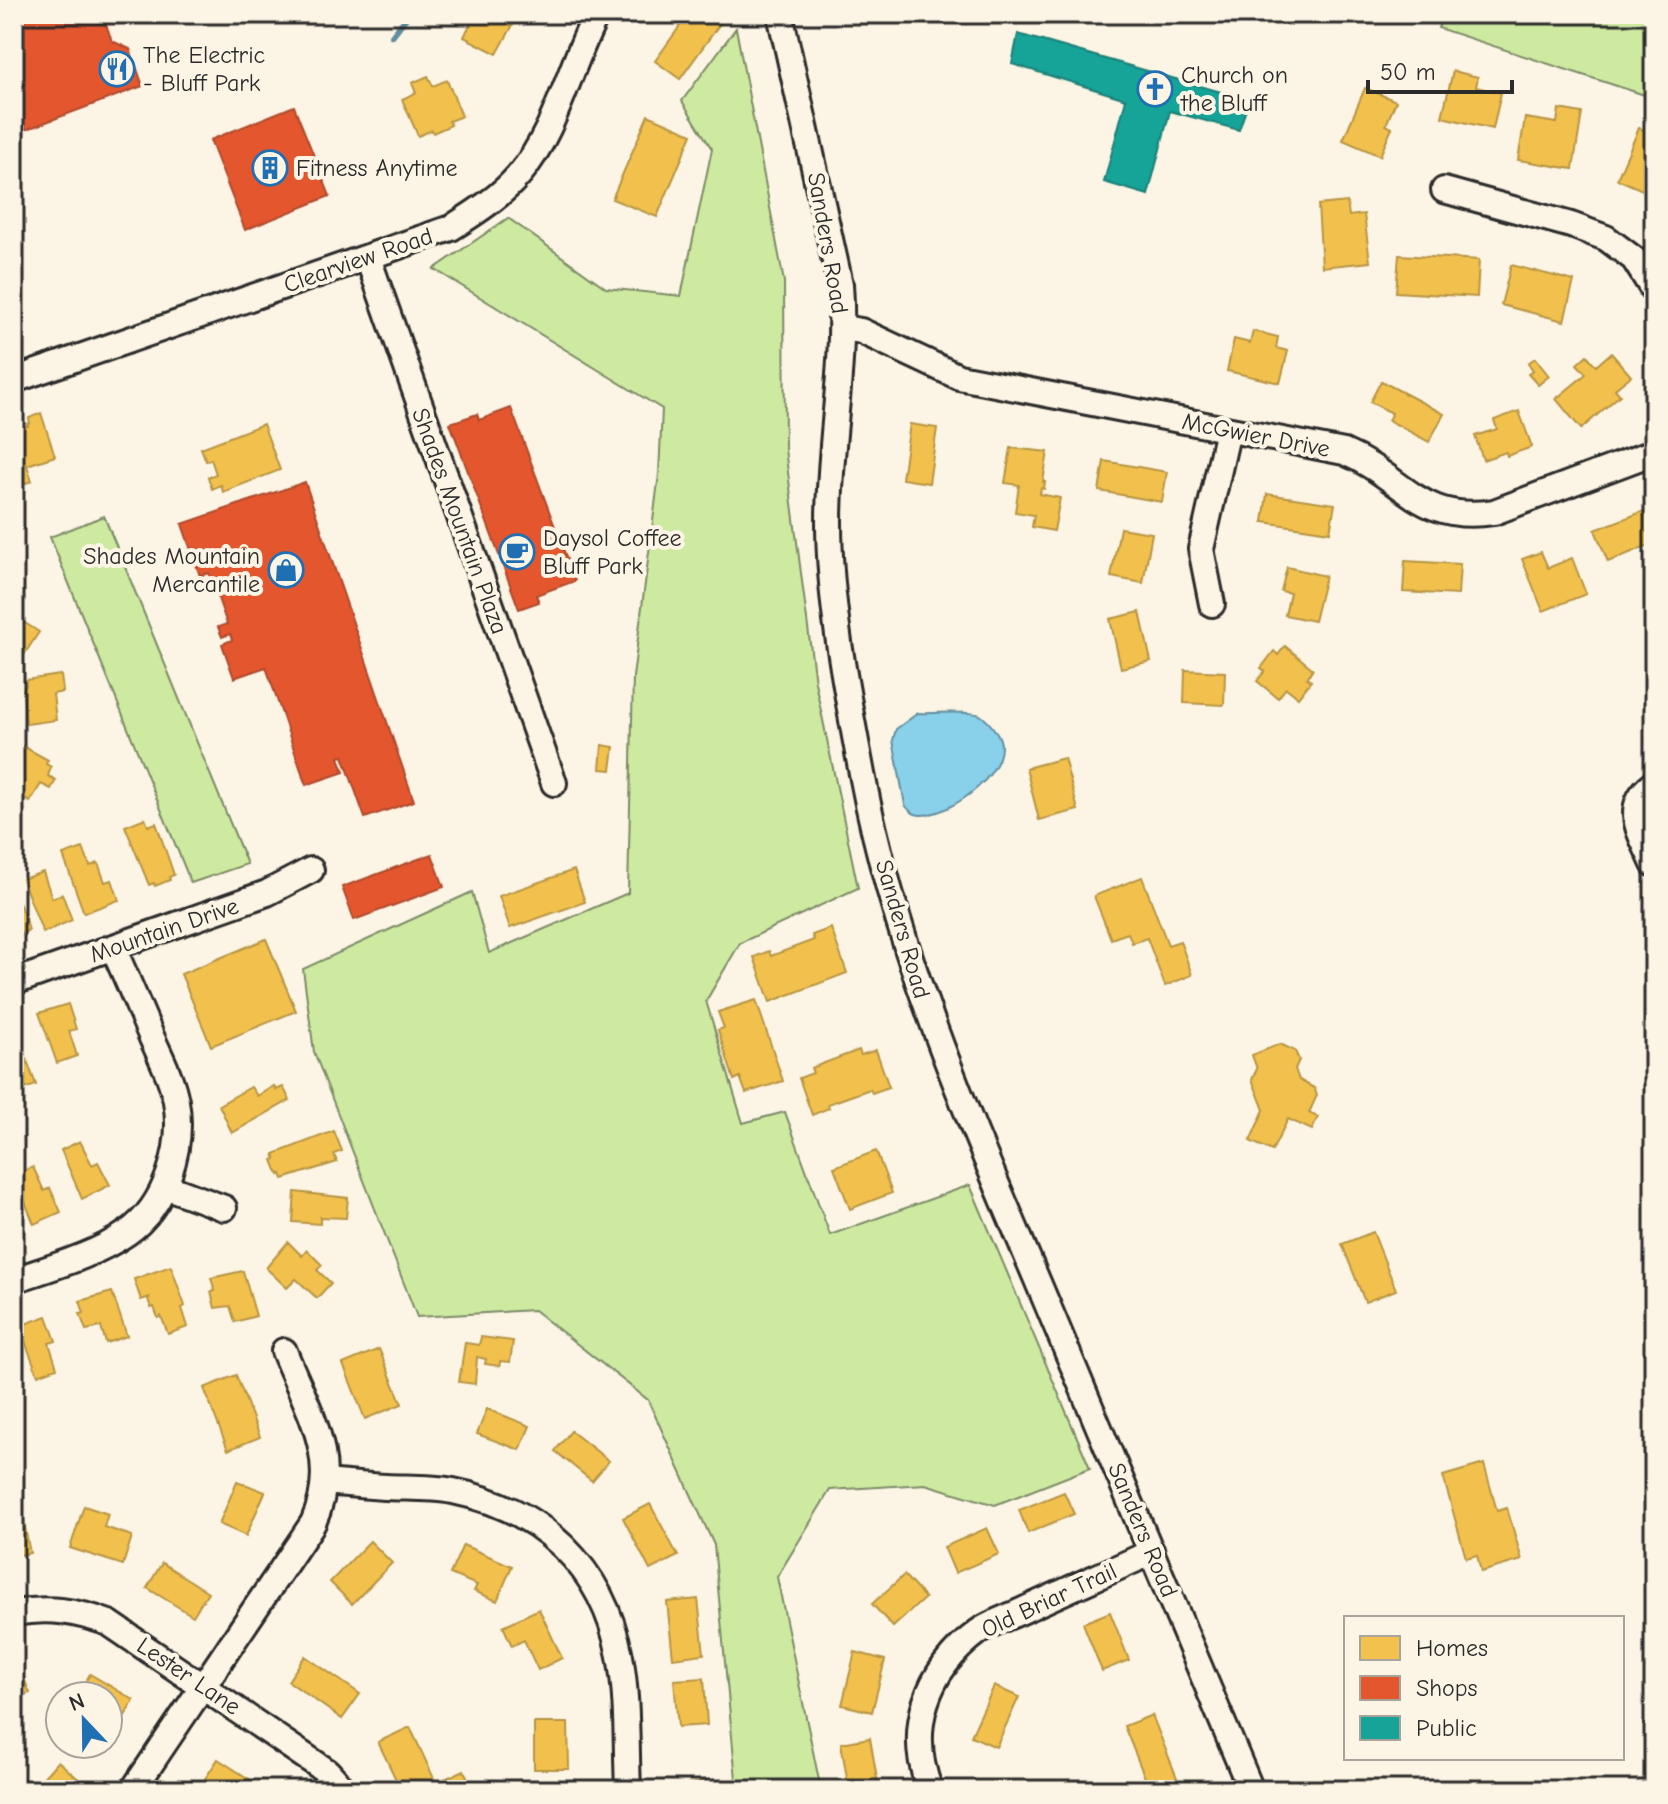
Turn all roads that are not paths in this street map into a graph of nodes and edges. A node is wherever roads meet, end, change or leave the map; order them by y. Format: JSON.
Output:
{"nodes":[{"id":1,"x":597,"y":14,"type":"edge"},
{"id":2,"x":780,"y":14,"type":"edge"},
{"id":3,"x":1444,"y":190,"type":"dead end"},
{"id":4,"x":368,"y":258,"type":"junction"},
{"id":5,"x":1654,"y":291,"type":"edge"},
{"id":6,"x":843,"y":328,"type":"junction"},
{"id":7,"x":14,"y":380,"type":"edge"},
{"id":8,"x":1228,"y":430,"type":"junction"},
{"id":9,"x":1654,"y":452,"type":"edge"},
{"id":10,"x":1212,"y":604,"type":"dead end"},
{"id":11,"x":554,"y":783,"type":"dead end"},
{"id":12,"x":1654,"y":783,"type":"edge"},
{"id":13,"x":1654,"y":864,"type":"edge"},
{"id":14,"x":311,"y":870,"type":"dead end"},
{"id":15,"x":113,"y":948,"type":"junction"},
{"id":16,"x":14,"y":982,"type":"edge"},
{"id":17,"x":165,"y":1186,"type":"junction"},
{"id":18,"x":224,"y":1208,"type":"dead end"},
{"id":19,"x":14,"y":1280,"type":"edge"},
{"id":20,"x":284,"y":1351,"type":"dead end"},
{"id":21,"x":326,"y":1482,"type":"junction"},
{"id":22,"x":1152,"y":1552,"type":"junction"},
{"id":23,"x":14,"y":1613,"type":"edge"},
{"id":24,"x":204,"y":1685,"type":"junction"},
{"id":25,"x":133,"y":1790,"type":"edge"},
{"id":26,"x":344,"y":1790,"type":"edge"},
{"id":27,"x":628,"y":1790,"type":"edge"},
{"id":28,"x":930,"y":1790,"type":"edge"},
{"id":29,"x":1251,"y":1790,"type":"edge"}],
"edges":[{"from":1,"to":4,"type":"street","name":"Clearview Road"},
{"from":2,"to":6,"type":"street","name":"Sanders Road"},
{"from":3,"to":5,"type":"street"},
{"from":4,"to":7,"type":"street","name":"Clearview Road"},
{"from":4,"to":11,"type":"street","name":"Shades Mountain Plaza"},
{"from":6,"to":8,"type":"street","name":"McGwier Drive"},
{"from":6,"to":22,"type":"street","name":"Sanders Road"},
{"from":8,"to":9,"type":"street","name":"McGwier Drive"},
{"from":8,"to":10,"type":"street"},
{"from":12,"to":13,"type":"street"},
{"from":14,"to":15,"type":"street","name":"Mountain Drive"},
{"from":15,"to":16,"type":"street","name":"Mountain Drive"},
{"from":15,"to":17,"type":"street"},
{"from":17,"to":18,"type":"street"},
{"from":17,"to":19,"type":"street"},
{"from":20,"to":21,"type":"street"},
{"from":21,"to":24,"type":"street"},
{"from":21,"to":27,"type":"street"},
{"from":22,"to":28,"type":"street","name":"Old Briar Trail"},
{"from":22,"to":29,"type":"street","name":"Sanders Road"},
{"from":23,"to":24,"type":"street","name":"Lester Lane"},
{"from":24,"to":25,"type":"street"},
{"from":24,"to":26,"type":"street","name":"Lester Lane"}]}
